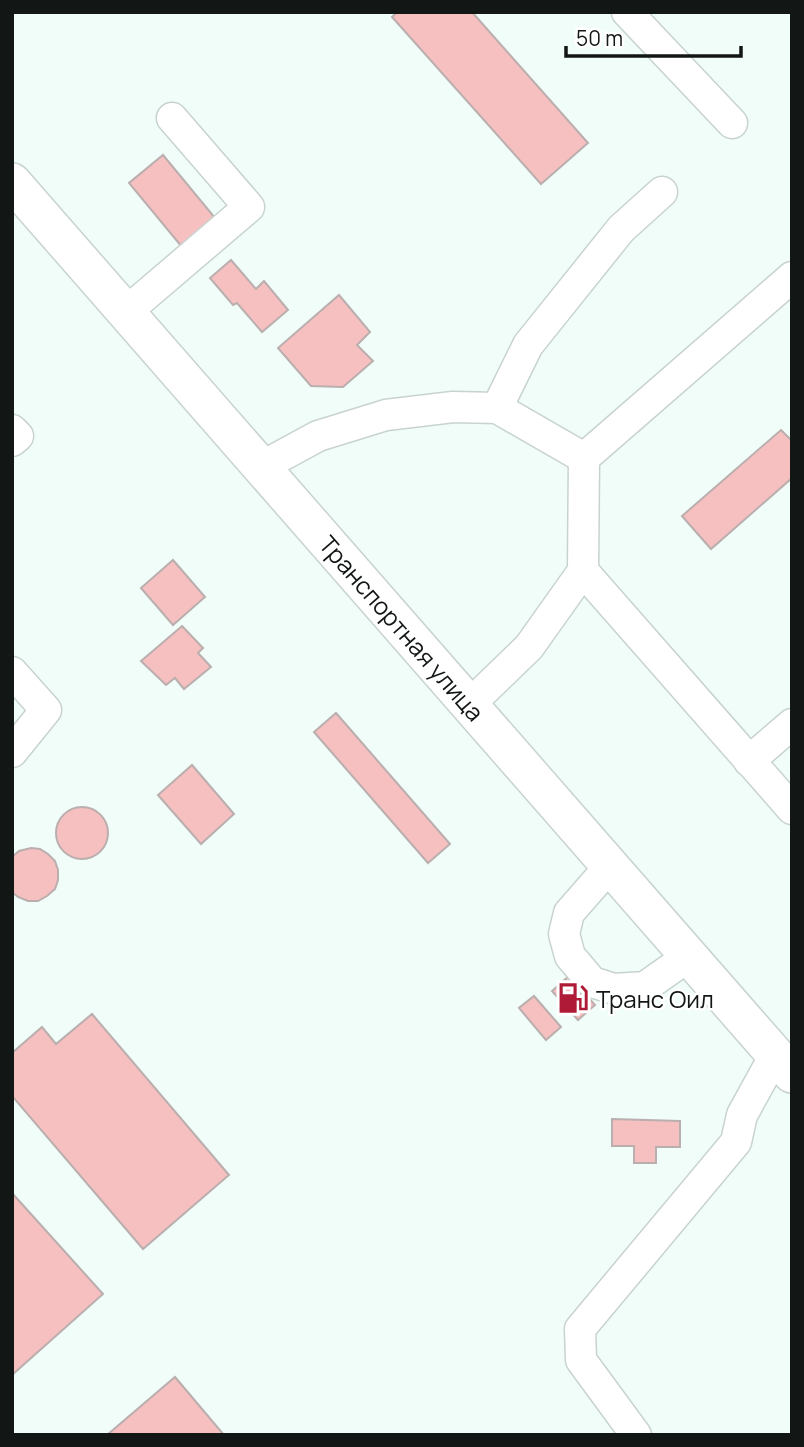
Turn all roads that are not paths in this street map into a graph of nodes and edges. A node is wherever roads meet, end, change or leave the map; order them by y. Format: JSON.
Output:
{"nodes":[{"id":1,"x":627,"y":12,"type":"edge"},
{"id":2,"x":172,"y":118,"type":"dead end"},
{"id":3,"x":732,"y":123,"type":"dead end"},
{"id":4,"x":662,"y":192,"type":"dead end"},
{"id":5,"x":18,"y":200,"type":"edge"},
{"id":6,"x":792,"y":277,"type":"edge"},
{"id":7,"x":126,"y":312,"type":"junction"},
{"id":8,"x":497,"y":408,"type":"junction"},
{"id":9,"x":12,"y":430,"type":"edge"},
{"id":10,"x":12,"y":441,"type":"edge"},
{"id":11,"x":584,"y":458,"type":"junction"},
{"id":12,"x":261,"y":467,"type":"junction"},
{"id":13,"x":583,"y":571,"type":"junction"},
{"id":14,"x":12,"y":672,"type":"edge"},
{"id":15,"x":469,"y":705,"type":"junction"},
{"id":16,"x":792,"y":724,"type":"edge"},
{"id":17,"x":12,"y":752,"type":"edge"},
{"id":18,"x":749,"y":761,"type":"junction"},
{"id":19,"x":792,"y":809,"type":"edge"},
{"id":20,"x":610,"y":866,"type":"junction"},
{"id":21,"x":689,"y":956,"type":"junction"},
{"id":22,"x":783,"y":1065,"type":"edge"},
{"id":23,"x":636,"y":1435,"type":"edge"}],
"edges":[{"from":1,"to":3,"type":"street"},
{"from":2,"to":7,"type":"street"},
{"from":4,"to":8,"type":"street"},
{"from":5,"to":7,"type":"main road","name":"Транспортная улица"},
{"from":6,"to":11,"type":"street"},
{"from":7,"to":12,"type":"main road","name":"Транспортная улица"},
{"from":8,"to":11,"type":"street"},
{"from":8,"to":12,"type":"street"},
{"from":9,"to":10,"type":"street"},
{"from":11,"to":13,"type":"street"},
{"from":12,"to":15,"type":"main road","name":"Транспортная улица"},
{"from":13,"to":15,"type":"street"},
{"from":13,"to":18,"type":"street"},
{"from":14,"to":17,"type":"street"},
{"from":15,"to":20,"type":"main road","name":"Транспортная улица"},
{"from":16,"to":18,"type":"street"},
{"from":18,"to":19,"type":"street"},
{"from":20,"to":21,"type":"main road","name":"Транспортная улица"},
{"from":20,"to":21,"type":"street"},
{"from":21,"to":22,"type":"main road","name":"Транспортная улица"},
{"from":22,"to":23,"type":"street"}]}
